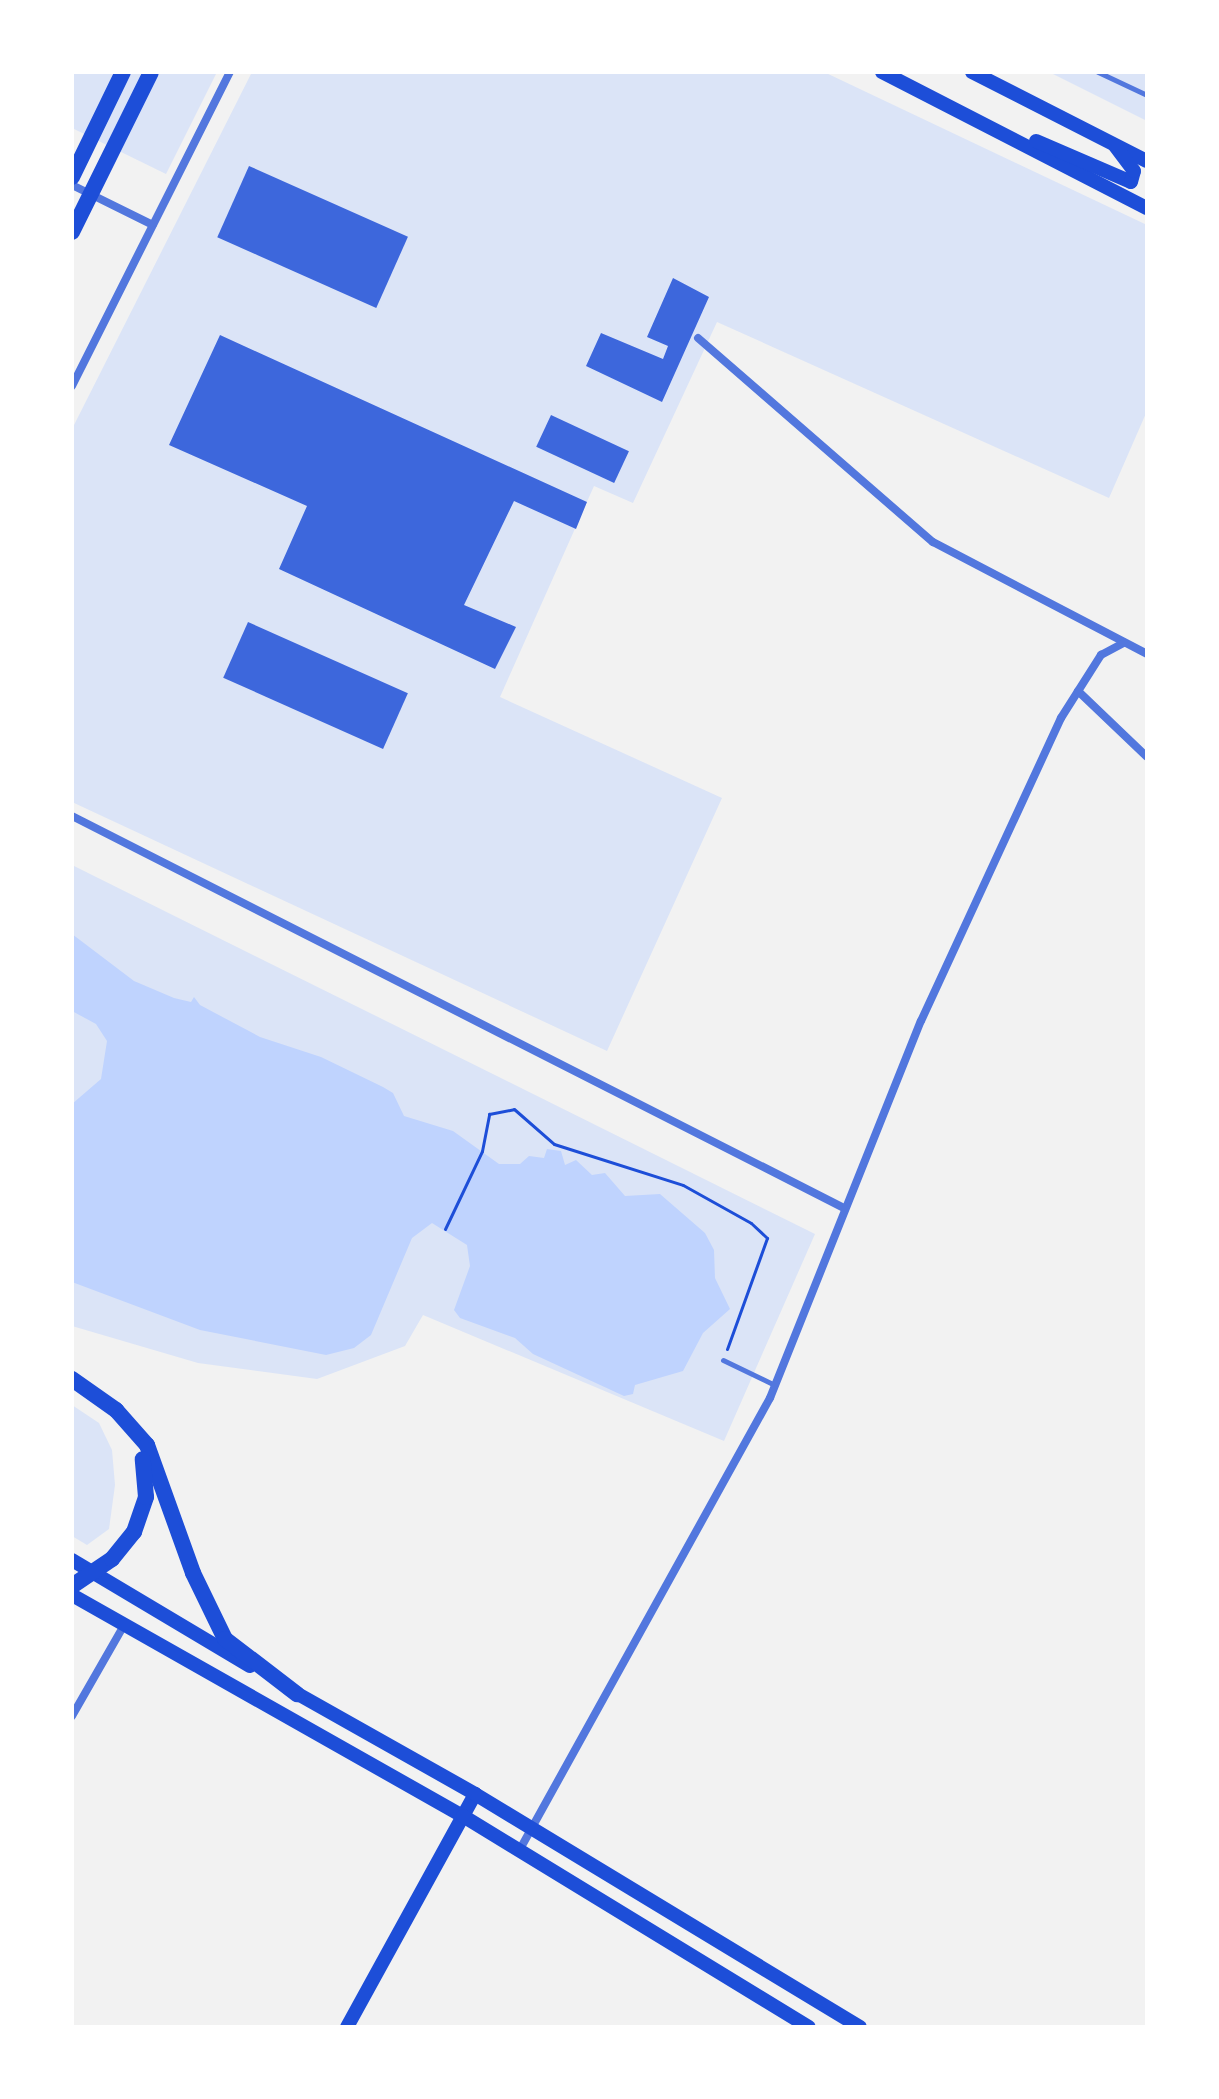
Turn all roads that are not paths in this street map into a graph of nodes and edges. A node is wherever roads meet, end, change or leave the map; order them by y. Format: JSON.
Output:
{"nodes":[{"id":1,"x":123,"y":72,"type":"edge"},
{"id":2,"x":151,"y":72,"type":"edge"},
{"id":3,"x":230,"y":72,"type":"edge"},
{"id":4,"x":882,"y":72,"type":"edge"},
{"id":5,"x":972,"y":72,"type":"edge"},
{"id":6,"x":1098,"y":72,"type":"edge"},
{"id":7,"x":1147,"y":95,"type":"edge"},
{"id":8,"x":1006,"y":136,"type":"junction"},
{"id":9,"x":1112,"y":143,"type":"junction"},
{"id":10,"x":1147,"y":161,"type":"edge"},
{"id":11,"x":72,"y":177,"type":"edge"},
{"id":12,"x":72,"y":185,"type":"edge"},
{"id":13,"x":1147,"y":208,"type":"edge"},
{"id":14,"x":153,"y":225,"type":"junction"},
{"id":15,"x":72,"y":232,"type":"edge"},
{"id":16,"x":698,"y":338,"type":"dead end"},
{"id":17,"x":72,"y":386,"type":"edge"},
{"id":18,"x":1124,"y":643,"type":"junction"},
{"id":19,"x":1147,"y":654,"type":"edge"},
{"id":20,"x":1078,"y":691,"type":"junction"},
{"id":21,"x":1147,"y":757,"type":"edge"},
{"id":22,"x":72,"y":816,"type":"edge"},
{"id":23,"x":844,"y":1208,"type":"junction"},
{"id":24,"x":723,"y":1360,"type":"road end"},
{"id":25,"x":72,"y":1379,"type":"edge"},
{"id":26,"x":775,"y":1385,"type":"junction"},
{"id":27,"x":135,"y":1430,"type":"junction"},
{"id":28,"x":72,"y":1560,"type":"edge"},
{"id":29,"x":92,"y":1571,"type":"junction"},
{"id":30,"x":72,"y":1586,"type":"edge"},
{"id":31,"x":72,"y":1595,"type":"edge"},
{"id":32,"x":123,"y":1627,"type":"junction"},
{"id":33,"x":297,"y":1694,"type":"junction"},
{"id":34,"x":72,"y":1716,"type":"edge"},
{"id":35,"x":475,"y":1794,"type":"junction"},
{"id":36,"x":463,"y":1816,"type":"junction"},
{"id":37,"x":531,"y":1829,"type":"junction"},
{"id":38,"x":519,"y":1851,"type":"junction"},
{"id":39,"x":347,"y":2027,"type":"edge"},
{"id":40,"x":809,"y":2027,"type":"edge"},
{"id":41,"x":860,"y":2027,"type":"edge"}],
"edges":[{"from":1,"to":11,"type":"highway"},
{"from":2,"to":15,"type":"highway"},
{"from":3,"to":14,"type":"street"},
{"from":4,"to":8,"type":"main road"},
{"from":5,"to":9,"type":"main road"},
{"from":6,"to":7,"type":"lane"},
{"from":8,"to":9,"type":"main road"},
{"from":8,"to":13,"type":"main road"},
{"from":9,"to":10,"type":"main road"},
{"from":12,"to":14,"type":"street"},
{"from":14,"to":17,"type":"street"},
{"from":16,"to":18,"type":"street"},
{"from":18,"to":19,"type":"street"},
{"from":18,"to":20,"type":"street"},
{"from":20,"to":21,"type":"street"},
{"from":20,"to":23,"type":"street"},
{"from":22,"to":23,"type":"street"},
{"from":23,"to":26,"type":"street"},
{"from":24,"to":26,"type":"lane"},
{"from":25,"to":27,"type":"highway"},
{"from":26,"to":37,"type":"street"},
{"from":27,"to":29,"type":"highway"},
{"from":27,"to":33,"type":"highway"},
{"from":28,"to":29,"type":"main road"},
{"from":29,"to":30,"type":"highway"},
{"from":29,"to":33,"type":"main road"},
{"from":31,"to":32,"type":"main road"},
{"from":32,"to":34,"type":"street"},
{"from":32,"to":36,"type":"main road"},
{"from":33,"to":35,"type":"main road"},
{"from":35,"to":36,"type":"main road"},
{"from":35,"to":37,"type":"main road"},
{"from":36,"to":38,"type":"main road"},
{"from":36,"to":39,"type":"main road"},
{"from":37,"to":38,"type":"street"},
{"from":37,"to":41,"type":"main road"},
{"from":38,"to":40,"type":"main road"}]}
